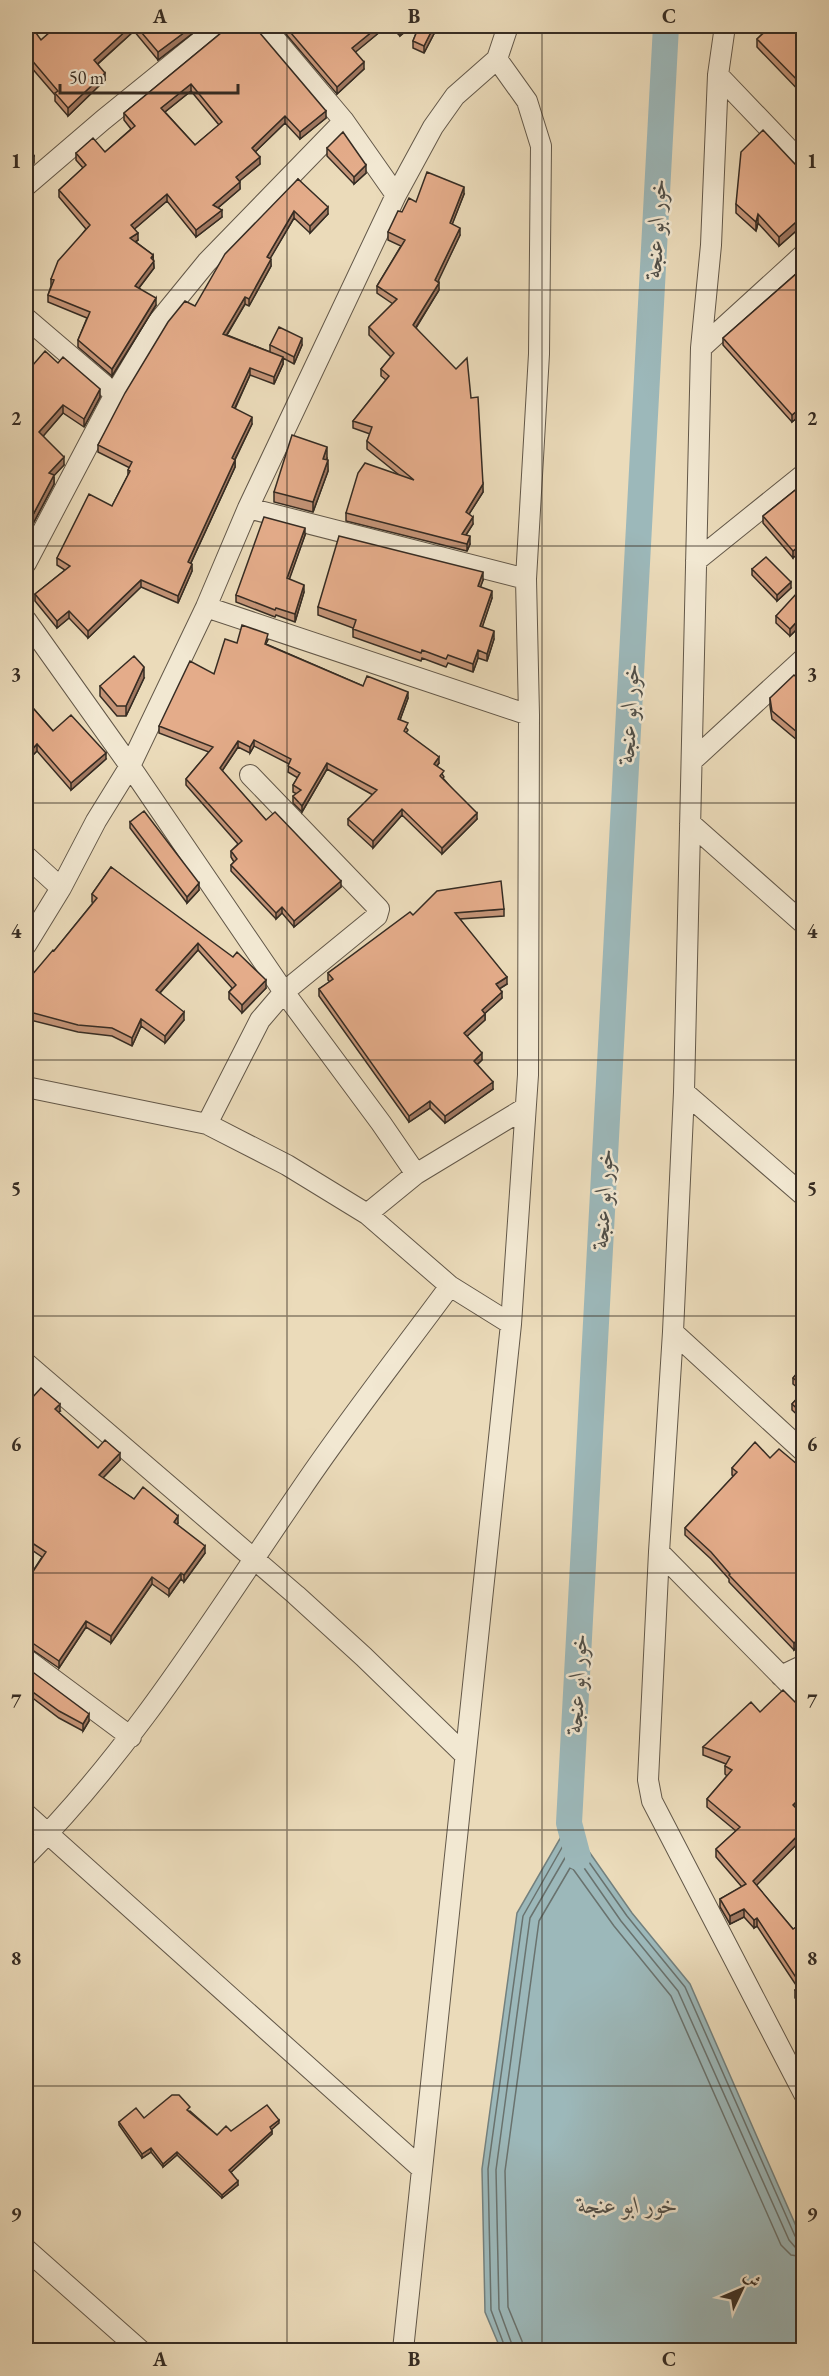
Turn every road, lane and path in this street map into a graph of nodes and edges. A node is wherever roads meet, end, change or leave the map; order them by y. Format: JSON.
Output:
{"nodes":[{"id":1,"x":219,"y":26,"type":"edge"},
{"id":2,"x":264,"y":26,"type":"edge"},
{"id":3,"x":508,"y":26,"type":"edge"},
{"id":4,"x":725,"y":26,"type":"edge"},
{"id":5,"x":497,"y":59,"type":"junction"},
{"id":6,"x":718,"y":75,"type":"junction"},
{"id":7,"x":344,"y":121,"type":"junction"},
{"id":8,"x":804,"y":165,"type":"edge"},
{"id":9,"x":26,"y":186,"type":"edge"},
{"id":10,"x":396,"y":195,"type":"junction"},
{"id":11,"x":804,"y":255,"type":"edge"},
{"id":12,"x":28,"y":325,"type":"edge"},
{"id":13,"x":701,"y":348,"type":"junction"},
{"id":14,"x":115,"y":394,"type":"junction"},
{"id":15,"x":804,"y":474,"type":"edge"},
{"id":16,"x":248,"y":508,"type":"junction"},
{"id":17,"x":696,"y":561,"type":"junction"},
{"id":18,"x":26,"y":563,"type":"edge"},
{"id":19,"x":526,"y":579,"type":"junction"},
{"id":20,"x":206,"y":606,"type":"junction"},
{"id":21,"x":26,"y":620,"type":"edge"},
{"id":22,"x":804,"y":658,"type":"edge"},
{"id":23,"x":529,"y":715,"type":"junction"},
{"id":24,"x":692,"y":761,"type":"junction"},
{"id":25,"x":130,"y":766,"type":"junction"},
{"id":26,"x":250,"y":775,"type":"dead end"},
{"id":27,"x":690,"y":823,"type":"junction"},
{"id":28,"x":26,"y":856,"type":"edge"},
{"id":29,"x":61,"y":888,"type":"junction"},
{"id":30,"x":804,"y":924,"type":"edge"},
{"id":31,"x":26,"y":945,"type":"edge"},
{"id":32,"x":284,"y":992,"type":"junction"},
{"id":33,"x":26,"y":1088,"type":"edge"},
{"id":34,"x":684,"y":1092,"type":"junction"},
{"id":35,"x":525,"y":1108,"type":"junction"},
{"id":36,"x":207,"y":1124,"type":"junction"},
{"id":37,"x":416,"y":1174,"type":"junction"},
{"id":38,"x":804,"y":1196,"type":"edge"},
{"id":39,"x":367,"y":1214,"type":"junction"},
{"id":40,"x":450,"y":1286,"type":"junction"},
{"id":41,"x":511,"y":1324,"type":"junction"},
{"id":42,"x":673,"y":1332,"type":"junction"},
{"id":43,"x":26,"y":1364,"type":"edge"},
{"id":44,"x":40,"y":1377,"type":"junction"},
{"id":45,"x":26,"y":1395,"type":"edge"},
{"id":46,"x":804,"y":1452,"type":"edge"},
{"id":47,"x":659,"y":1551,"type":"junction"},
{"id":48,"x":254,"y":1559,"type":"junction"},
{"id":49,"x":26,"y":1659,"type":"edge"},
{"id":50,"x":804,"y":1665,"type":"edge"},
{"id":51,"x":781,"y":1676,"type":"junction"},
{"id":52,"x":804,"y":1699,"type":"edge"},
{"id":53,"x":131,"y":1737,"type":"junction"},
{"id":54,"x":465,"y":1755,"type":"junction"},
{"id":55,"x":26,"y":1814,"type":"edge"},
{"id":56,"x":48,"y":1834,"type":"junction"},
{"id":57,"x":26,"y":1856,"type":"edge"},
{"id":58,"x":804,"y":2094,"type":"edge"},
{"id":59,"x":422,"y":2169,"type":"junction"},
{"id":60,"x":26,"y":2249,"type":"edge"},
{"id":61,"x":140,"y":2350,"type":"edge"},
{"id":62,"x":403,"y":2350,"type":"edge"}],
"edges":[{"from":1,"to":9,"type":"street"},
{"from":2,"to":7,"type":"street"},
{"from":3,"to":5,"type":"street"},
{"from":4,"to":6,"type":"street"},
{"from":5,"to":10,"type":"street"},
{"from":5,"to":19,"type":"street"},
{"from":6,"to":8,"type":"street"},
{"from":6,"to":13,"type":"street"},
{"from":7,"to":10,"type":"street"},
{"from":7,"to":14,"type":"street"},
{"from":10,"to":16,"type":"street"},
{"from":11,"to":13,"type":"street"},
{"from":12,"to":14,"type":"street"},
{"from":13,"to":17,"type":"street"},
{"from":14,"to":18,"type":"street"},
{"from":15,"to":17,"type":"street"},
{"from":16,"to":19,"type":"street"},
{"from":16,"to":20,"type":"street"},
{"from":17,"to":24,"type":"street"},
{"from":19,"to":23,"type":"street"},
{"from":20,"to":23,"type":"street"},
{"from":20,"to":25,"type":"street"},
{"from":21,"to":25,"type":"street"},
{"from":22,"to":24,"type":"street"},
{"from":23,"to":35,"type":"street"},
{"from":24,"to":27,"type":"street"},
{"from":25,"to":29,"type":"street"},
{"from":25,"to":32,"type":"street"},
{"from":26,"to":32,"type":"street"},
{"from":27,"to":30,"type":"street"},
{"from":27,"to":34,"type":"street"},
{"from":28,"to":29,"type":"street"},
{"from":29,"to":31,"type":"street"},
{"from":32,"to":36,"type":"street"},
{"from":32,"to":37,"type":"street"},
{"from":33,"to":36,"type":"street"},
{"from":34,"to":38,"type":"street"},
{"from":34,"to":42,"type":"street"},
{"from":35,"to":37,"type":"street"},
{"from":35,"to":41,"type":"street"},
{"from":36,"to":39,"type":"street"},
{"from":37,"to":39,"type":"street"},
{"from":39,"to":40,"type":"street"},
{"from":40,"to":41,"type":"street"},
{"from":40,"to":48,"type":"street"},
{"from":41,"to":54,"type":"street"},
{"from":42,"to":46,"type":"street"},
{"from":42,"to":47,"type":"street"},
{"from":43,"to":44,"type":"street"},
{"from":44,"to":45,"type":"street"},
{"from":44,"to":48,"type":"street"},
{"from":47,"to":51,"type":"street"},
{"from":47,"to":58,"type":"street"},
{"from":48,"to":53,"type":"street"},
{"from":48,"to":54,"type":"street"},
{"from":49,"to":53,"type":"street"},
{"from":50,"to":51,"type":"street"},
{"from":51,"to":52,"type":"street"},
{"from":53,"to":56,"type":"street"},
{"from":54,"to":59,"type":"street"},
{"from":55,"to":56,"type":"street"},
{"from":56,"to":57,"type":"street"},
{"from":56,"to":59,"type":"street"},
{"from":59,"to":62,"type":"street"},
{"from":60,"to":61,"type":"street"}]}
